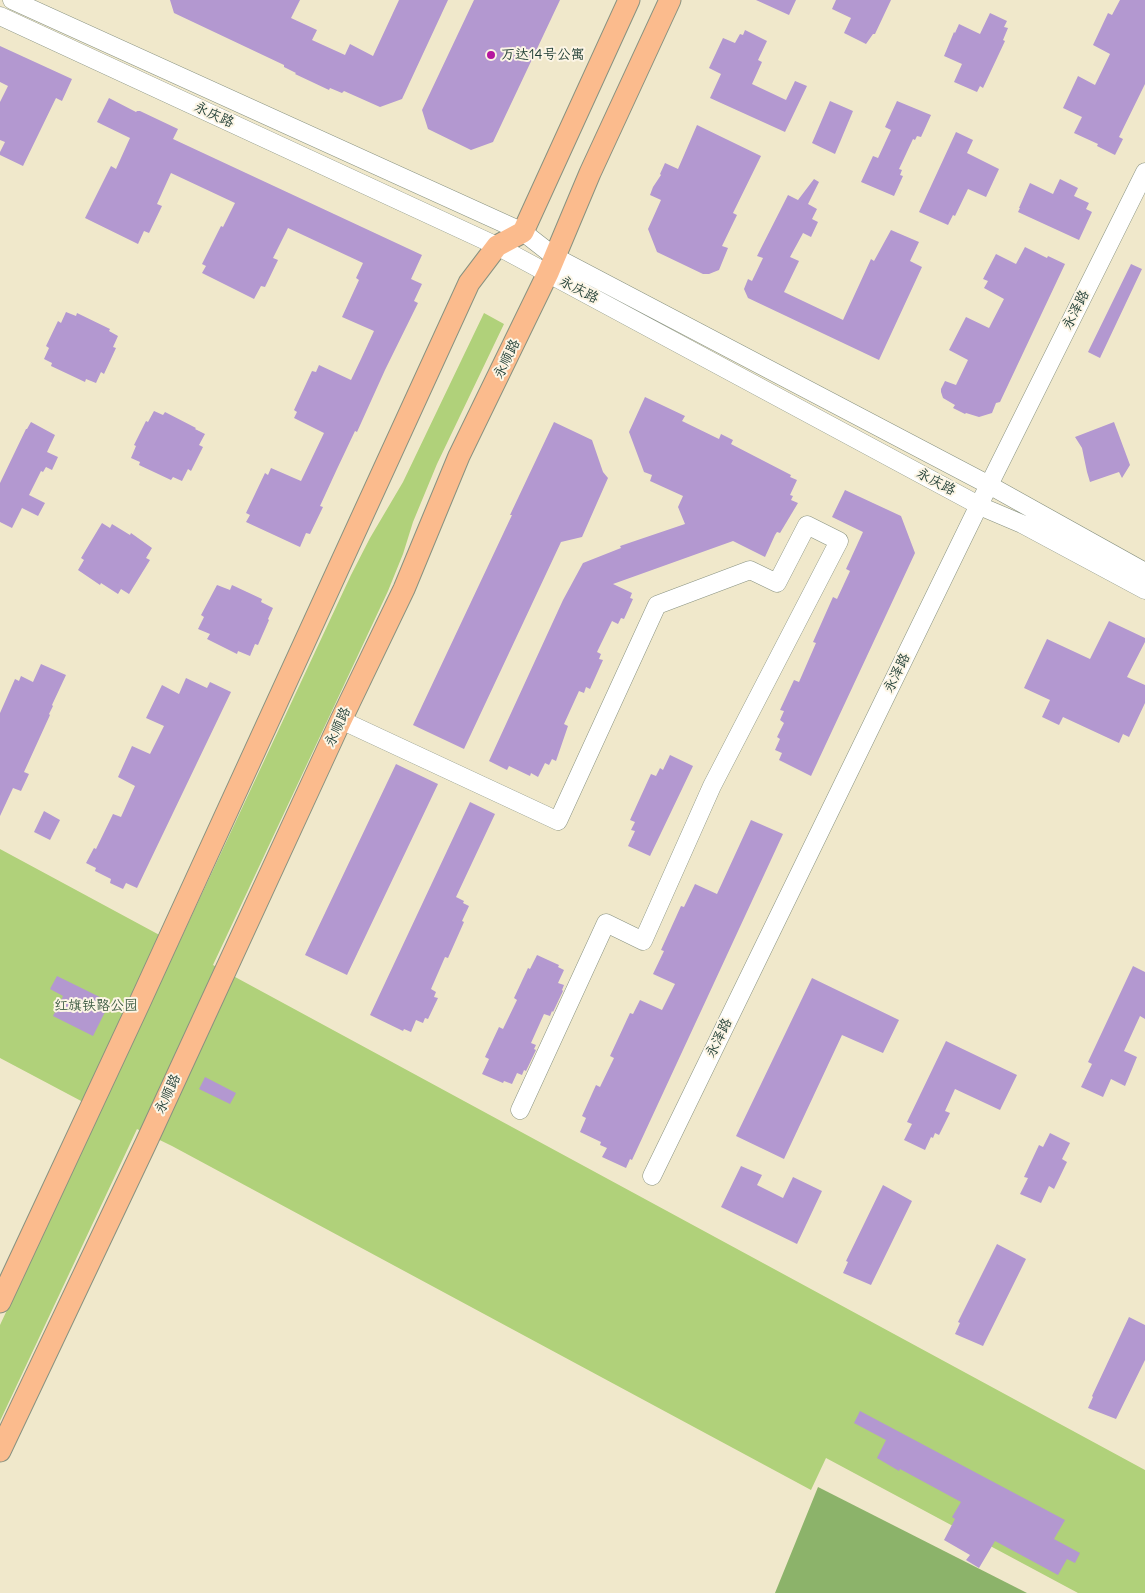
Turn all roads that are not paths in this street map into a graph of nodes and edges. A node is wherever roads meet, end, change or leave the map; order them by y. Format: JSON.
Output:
{"nodes":[{"id":1,"x":12,"y":0,"type":"edge"},
{"id":2,"x":629,"y":0,"type":"edge"},
{"id":3,"x":670,"y":0,"type":"edge"},
{"id":4,"x":0,"y":16,"type":"edge"},
{"id":5,"x":1145,"y":172,"type":"edge"},
{"id":6,"x":523,"y":232,"type":"junction"},
{"id":7,"x":497,"y":246,"type":"junction"},
{"id":8,"x":552,"y":265,"type":"junction"},
{"id":9,"x":989,"y":485,"type":"junction"},
{"id":10,"x":979,"y":505,"type":"junction"},
{"id":11,"x":1145,"y":572,"type":"edge"},
{"id":12,"x":1145,"y":590,"type":"edge"},
{"id":13,"x":341,"y":720,"type":"junction"},
{"id":14,"x":520,"y":1110,"type":"dead end"},
{"id":15,"x":652,"y":1176,"type":"dead end"},
{"id":16,"x":0,"y":1302,"type":"edge"},
{"id":17,"x":0,"y":1451,"type":"edge"}],
"edges":[{"from":1,"to":6,"type":"street","name":"永庆路"},
{"from":2,"to":6,"type":"main road"},
{"from":3,"to":8,"type":"main road","name":"永顺路"},
{"from":4,"to":7,"type":"street","name":"永庆路"},
{"from":5,"to":9,"type":"street","name":"永泽路"},
{"from":6,"to":7,"type":"main road"},
{"from":6,"to":8,"type":"street","name":"永庆路"},
{"from":7,"to":8,"type":"street","name":"永庆路"},
{"from":7,"to":16,"type":"main road"},
{"from":8,"to":9,"type":"street","name":"永庆路"},
{"from":8,"to":10,"type":"street","name":"永庆路"},
{"from":8,"to":13,"type":"main road","name":"永顺路"},
{"from":9,"to":10,"type":"street","name":"永泽路"},
{"from":9,"to":11,"type":"street","name":"永庆路"},
{"from":10,"to":12,"type":"street","name":"永庆路"},
{"from":10,"to":15,"type":"street","name":"永泽路"},
{"from":13,"to":14,"type":"street"},
{"from":13,"to":17,"type":"main road","name":"永顺路"}]}
